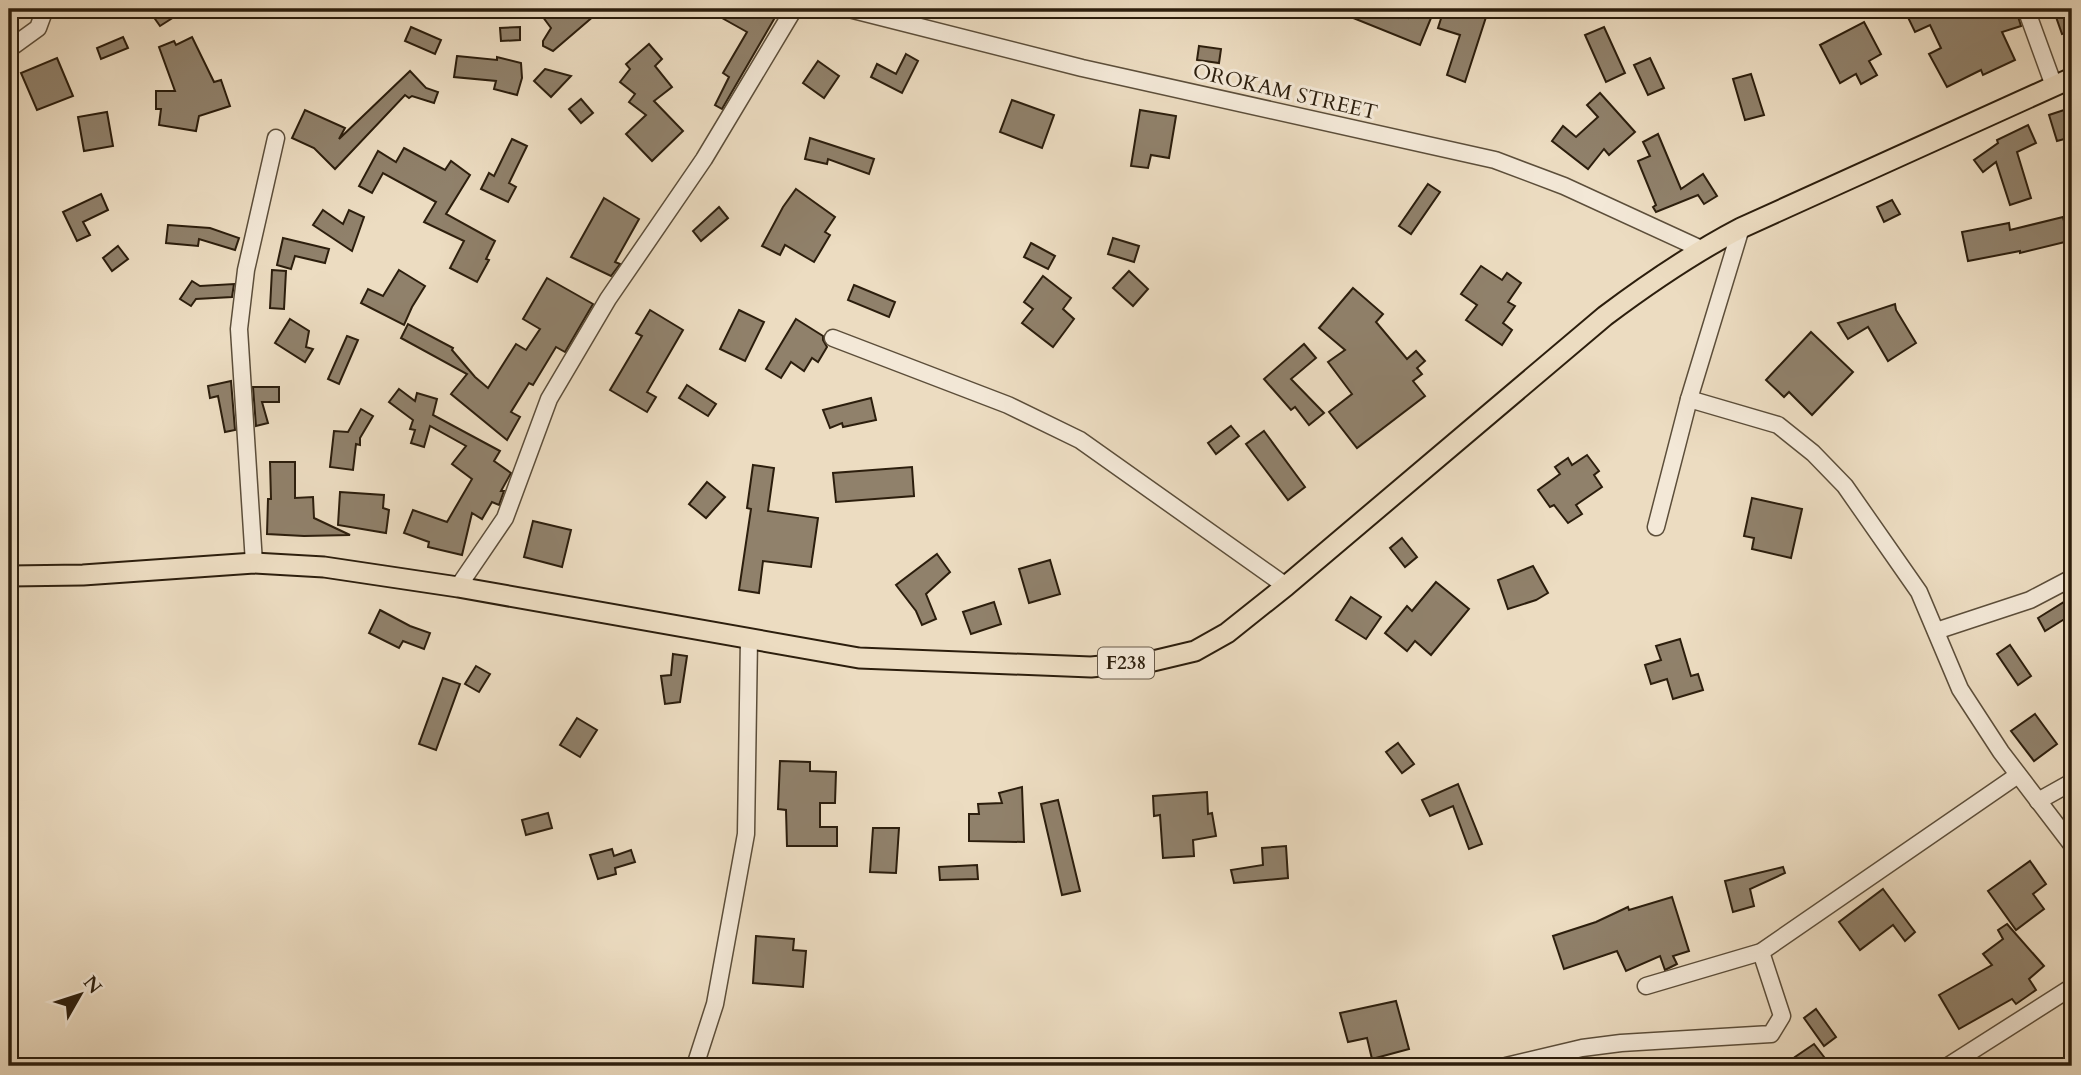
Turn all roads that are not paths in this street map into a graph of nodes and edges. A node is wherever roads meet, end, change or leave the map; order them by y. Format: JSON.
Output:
{"nodes":[{"id":1,"x":45,"y":9,"type":"edge"},
{"id":2,"x":794,"y":9,"type":"edge"},
{"id":3,"x":849,"y":9,"type":"edge"},
{"id":4,"x":2026,"y":9,"type":"edge"},
{"id":5,"x":9,"y":49,"type":"edge"},
{"id":6,"x":2063,"y":82,"type":"edge"},
{"id":7,"x":276,"y":138,"type":"dead end"},
{"id":8,"x":1741,"y":228,"type":"junction"},
{"id":9,"x":1700,"y":249,"type":"junction"},
{"id":10,"x":833,"y":338,"type":"dead end"},
{"id":11,"x":1689,"y":399,"type":"junction"},
{"id":12,"x":1656,"y":527,"type":"dead end"},
{"id":13,"x":254,"y":563,"type":"junction"},
{"id":14,"x":9,"y":576,"type":"edge"},
{"id":15,"x":2072,"y":578,"type":"edge"},
{"id":16,"x":1286,"y":586,"type":"junction"},
{"id":17,"x":458,"y":587,"type":"junction"},
{"id":18,"x":1936,"y":631,"type":"junction"},
{"id":19,"x":749,"y":638,"type":"junction"},
{"id":20,"x":2018,"y":775,"type":"junction"},
{"id":21,"x":2072,"y":782,"type":"edge"},
{"id":22,"x":2038,"y":801,"type":"junction"},
{"id":23,"x":2072,"y":845,"type":"edge"},
{"id":24,"x":1760,"y":952,"type":"junction"},
{"id":25,"x":1646,"y":986,"type":"dead end"},
{"id":26,"x":2072,"y":987,"type":"edge"},
{"id":27,"x":695,"y":1066,"type":"edge"},
{"id":28,"x":1506,"y":1066,"type":"edge"},
{"id":29,"x":1948,"y":1066,"type":"edge"}],
"edges":[{"from":1,"to":5,"type":"street"},
{"from":2,"to":17,"type":"street"},
{"from":3,"to":9,"type":"street","name":"OROKAM STREET"},
{"from":4,"to":6,"type":"street"},
{"from":6,"to":8,"type":"main road","number":"F238"},
{"from":7,"to":13,"type":"street"},
{"from":8,"to":9,"type":"main road","number":"F238"},
{"from":8,"to":11,"type":"street"},
{"from":9,"to":16,"type":"main road","number":"F238"},
{"from":10,"to":16,"type":"street"},
{"from":11,"to":12,"type":"street"},
{"from":11,"to":18,"type":"street"},
{"from":13,"to":14,"type":"main road","number":"F238"},
{"from":13,"to":17,"type":"main road","number":"F238"},
{"from":15,"to":18,"type":"street"},
{"from":16,"to":19,"type":"main road","number":"F238"},
{"from":17,"to":19,"type":"main road","number":"F238"},
{"from":18,"to":20,"type":"street"},
{"from":19,"to":27,"type":"street"},
{"from":20,"to":22,"type":"street"},
{"from":20,"to":24,"type":"street"},
{"from":21,"to":22,"type":"street"},
{"from":22,"to":23,"type":"street"},
{"from":24,"to":25,"type":"street"},
{"from":24,"to":28,"type":"street"},
{"from":26,"to":29,"type":"street"}]}
